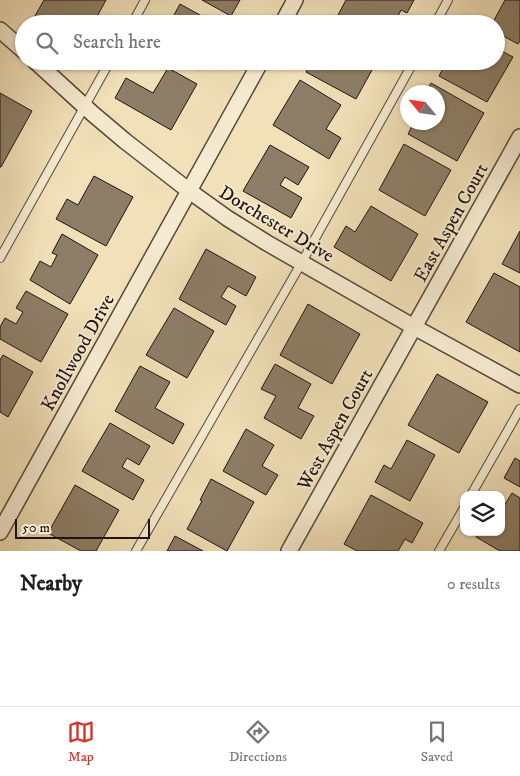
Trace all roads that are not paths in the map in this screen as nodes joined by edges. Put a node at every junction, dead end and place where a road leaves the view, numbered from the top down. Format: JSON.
{"nodes":[{"id":1,"x":145,"y":0,"type":"edge"},
{"id":2,"x":295,"y":0,"type":"edge"},
{"id":3,"x":448,"y":0,"type":"edge"},
{"id":4,"x":137,"y":15,"type":"edge"},
{"id":5,"x":287,"y":15,"type":"edge"},
{"id":6,"x":440,"y":15,"type":"edge"},
{"id":7,"x":0,"y":30,"type":"edge"},
{"id":8,"x":15,"y":43,"type":"edge"},
{"id":9,"x":46,"y":70,"type":"edge"},
{"id":10,"x":105,"y":70,"type":"edge"},
{"id":11,"x":256,"y":70,"type":"edge"},
{"id":12,"x":409,"y":70,"type":"edge"},
{"id":13,"x":85,"y":107,"type":"junction"},
{"id":14,"x":520,"y":137,"type":"edge"},
{"id":15,"x":188,"y":190,"type":"junction"},
{"id":16,"x":0,"y":258,"type":"edge"},
{"id":17,"x":302,"y":262,"type":"junction"},
{"id":18,"x":414,"y":327,"type":"junction"},
{"id":19,"x":520,"y":385,"type":"edge"},
{"id":20,"x":520,"y":409,"type":"edge"},
{"id":21,"x":473,"y":491,"type":"edge"},
{"id":22,"x":460,"y":515,"type":"edge"},
{"id":23,"x":0,"y":532,"type":"edge"},
{"id":24,"x":136,"y":551,"type":"edge"},
{"id":25,"x":289,"y":551,"type":"edge"},
{"id":26,"x":439,"y":551,"type":"edge"}],
"edges":[{"from":1,"to":4,"type":"lane"},
{"from":2,"to":5,"type":"street"},
{"from":3,"to":6,"type":"lane"},
{"from":7,"to":8,"type":"street"},
{"from":9,"to":13,"type":"street","name":"Dorchester Drive"},
{"from":10,"to":13,"type":"lane"},
{"from":11,"to":15,"type":"street","name":"Knollwood Drive"},
{"from":12,"to":17,"type":"lane"},
{"from":13,"to":15,"type":"street","name":"Dorchester Drive"},
{"from":13,"to":16,"type":"lane"},
{"from":14,"to":18,"type":"street","name":"East Aspen Court"},
{"from":15,"to":17,"type":"street","name":"Dorchester Drive"},
{"from":15,"to":23,"type":"street","name":"Knollwood Drive"},
{"from":17,"to":18,"type":"street","name":"Dorchester Drive"},
{"from":17,"to":24,"type":"lane"},
{"from":18,"to":19,"type":"street","name":"Dorchester Drive"},
{"from":18,"to":25,"type":"street","name":"West Aspen Court"},
{"from":20,"to":21,"type":"lane"},
{"from":22,"to":26,"type":"lane"}]}
